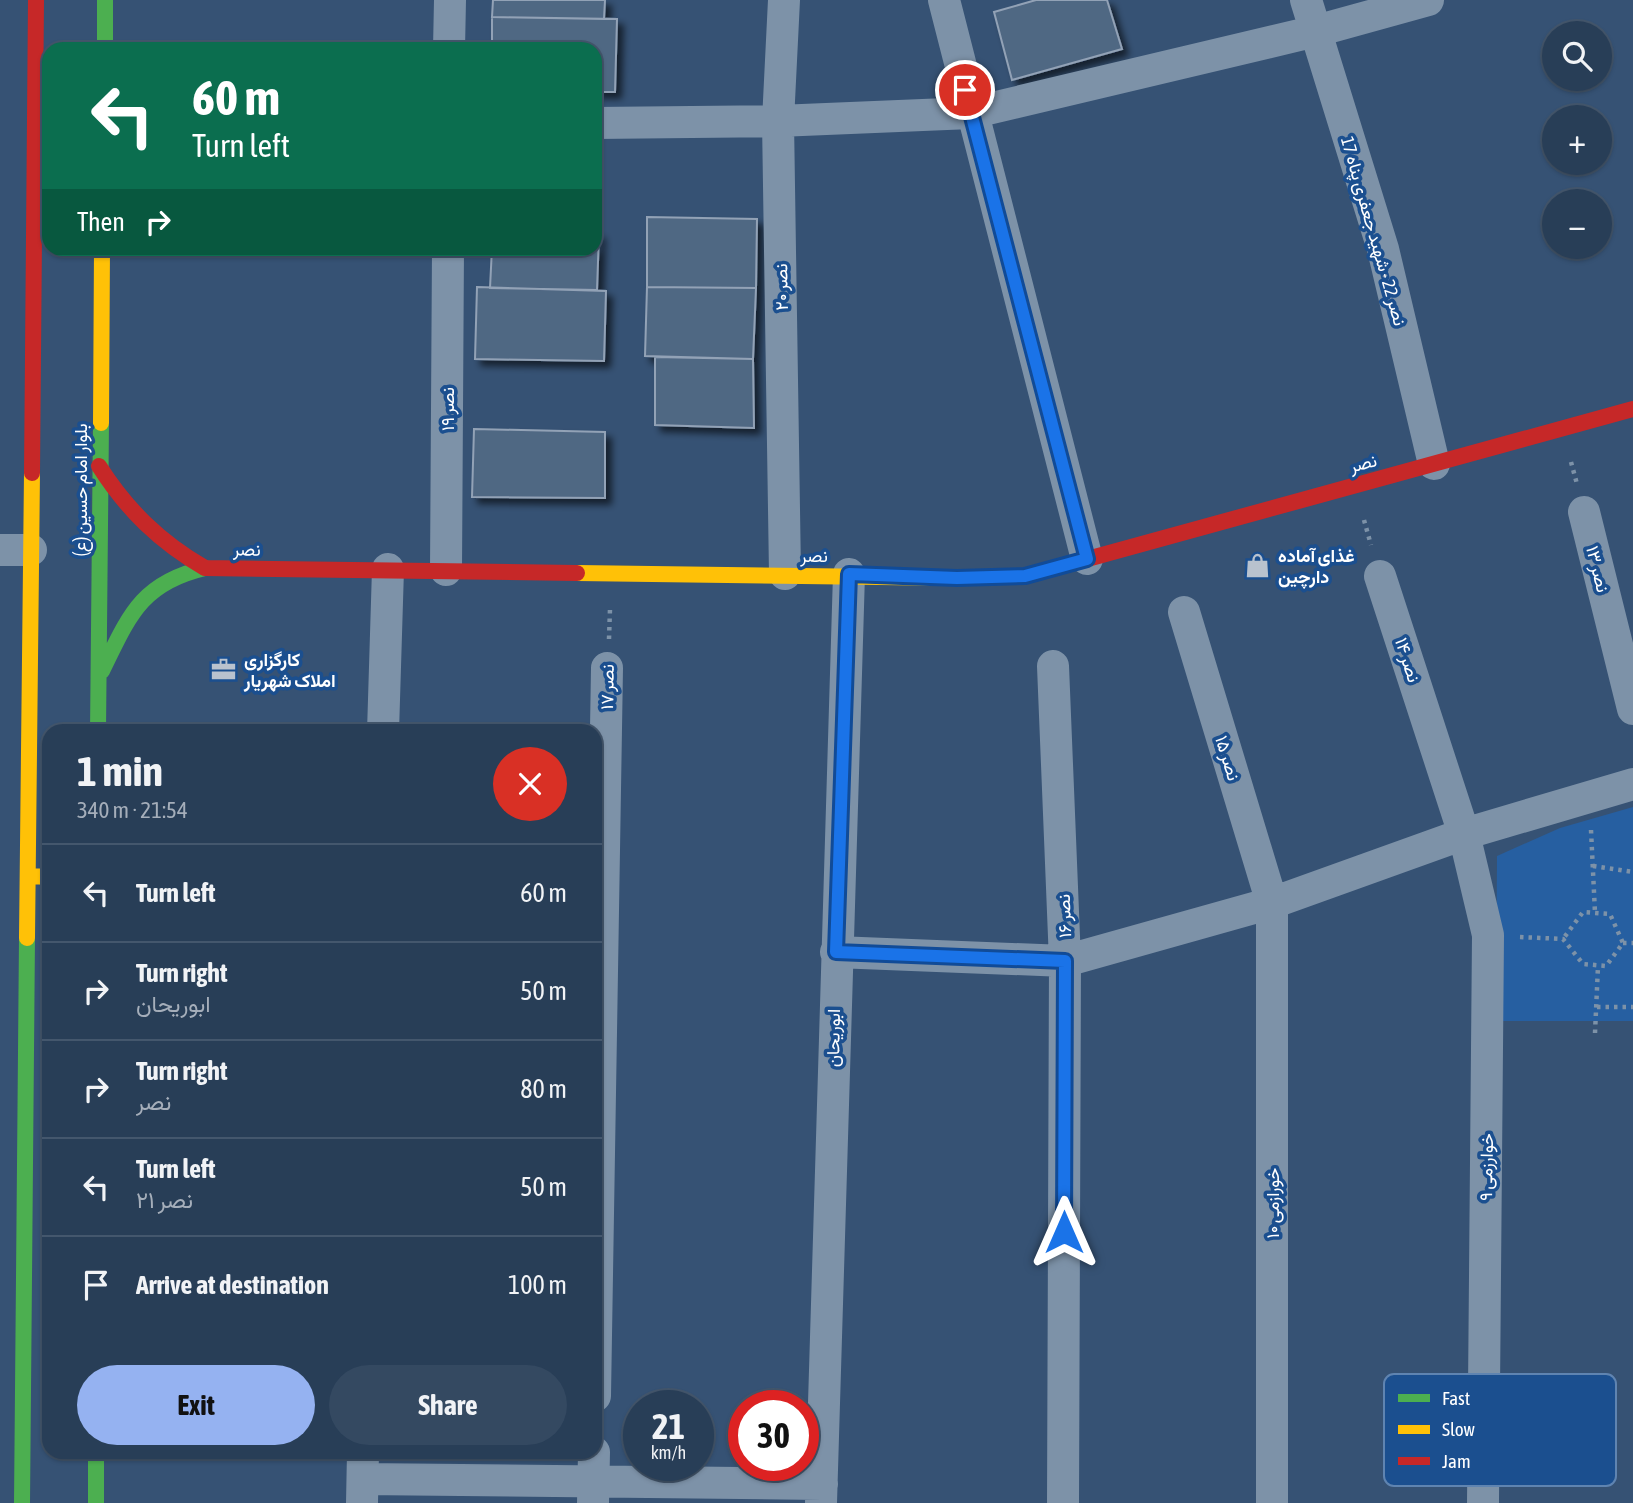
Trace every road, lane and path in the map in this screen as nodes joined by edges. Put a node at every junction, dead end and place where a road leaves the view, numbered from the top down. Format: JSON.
{"nodes":[{"id":1,"x":36,"y":0,"type":"edge"},
{"id":2,"x":105,"y":0,"type":"edge"},
{"id":3,"x":450,"y":0,"type":"edge"},
{"id":4,"x":784,"y":0,"type":"edge"},
{"id":5,"x":944,"y":0,"type":"edge"},
{"id":6,"x":1306,"y":0,"type":"edge"},
{"id":7,"x":1428,"y":0,"type":"edge"},
{"id":8,"x":1316,"y":32,"type":"junction"},
{"id":9,"x":105,"y":42,"type":"edge"},
{"id":10,"x":449,"y":42,"type":"edge"},
{"id":11,"x":971,"y":113,"type":"junction"},
{"id":12,"x":778,"y":121,"type":"junction"},
{"id":13,"x":602,"y":122,"type":"edge"},
{"id":14,"x":102,"y":256,"type":"edge"},
{"id":15,"x":448,"y":256,"type":"edge"},
{"id":16,"x":1633,"y":409,"type":"edge"},
{"id":17,"x":1563,"y":428,"type":"junction"},
{"id":18,"x":1434,"y":464,"type":"junction"},
{"id":19,"x":99,"y":466,"type":"junction"},
{"id":20,"x":1354,"y":486,"type":"junction"},
{"id":21,"x":1584,"y":512,"type":"joint"},
{"id":22,"x":0,"y":550,"type":"edge"},
{"id":23,"x":31,"y":550,"type":"junction"},
{"id":24,"x":1087,"y":559,"type":"junction"},
{"id":25,"x":205,"y":568,"type":"junction"},
{"id":26,"x":388,"y":569,"type":"junction"},
{"id":27,"x":446,"y":570,"type":"junction"},
{"id":28,"x":611,"y":572,"type":"junction"},
{"id":29,"x":785,"y":574,"type":"junction"},
{"id":30,"x":849,"y":574,"type":"junction"},
{"id":31,"x":1380,"y":576,"type":"joint"},
{"id":32,"x":1184,"y":612,"type":"dead end"},
{"id":33,"x":1053,"y":666,"type":"dead end"},
{"id":34,"x":607,"y":668,"type":"joint"},
{"id":35,"x":98,"y":679,"type":"junction"},
{"id":36,"x":1633,"y":709,"type":"edge"},
{"id":37,"x":98,"y":724,"type":"edge"},
{"id":38,"x":383,"y":724,"type":"edge"},
{"id":39,"x":1633,"y":784,"type":"edge"},
{"id":40,"x":1588,"y":798,"type":"junction"},
{"id":41,"x":1464,"y":834,"type":"junction"},
{"id":42,"x":1593,"y":866,"type":"junction"},
{"id":43,"x":1633,"y":872,"type":"edge"},
{"id":44,"x":29,"y":876,"type":"junction"},
{"id":45,"x":42,"y":877,"type":"edge"},
{"id":46,"x":1272,"y":903,"type":"junction"},
{"id":47,"x":1595,"y":913,"type":"junction"},
{"id":48,"x":1488,"y":935,"type":"junction"},
{"id":49,"x":1563,"y":939,"type":"junction"},
{"id":50,"x":1623,"y":943,"type":"junction"},
{"id":51,"x":1633,"y":943,"type":"edge"},
{"id":52,"x":836,"y":952,"type":"junction"},
{"id":53,"x":1065,"y":961,"type":"junction"},
{"id":54,"x":1598,"y":966,"type":"junction"},
{"id":55,"x":1597,"y":1007,"type":"junction"},
{"id":56,"x":1633,"y":1007,"type":"edge"},
{"id":57,"x":1595,"y":1033,"type":"dead end"},
{"id":58,"x":602,"y":1068,"type":"edge"},
{"id":59,"x":1484,"y":1374,"type":"edge"},
{"id":60,"x":96,"y":1459,"type":"edge"},
{"id":61,"x":363,"y":1478,"type":"edge"},
{"id":62,"x":593,"y":1480,"type":"edge"},
{"id":63,"x":822,"y":1494,"type":"edge"},
{"id":64,"x":22,"y":1503,"type":"edge"},
{"id":65,"x":96,"y":1503,"type":"edge"},
{"id":66,"x":1063,"y":1503,"type":"edge"},
{"id":67,"x":1272,"y":1503,"type":"edge"}],
"edges":[{"from":1,"to":23,"type":"main road"},
{"from":2,"to":9,"type":"main road"},
{"from":3,"to":10,"type":"street"},
{"from":4,"to":12,"type":"street","name":"نصر ۲۰"},
{"from":5,"to":11,"type":"street"},
{"from":6,"to":8,"type":"street","name":"نصر 22 - شهید جعفری پناه 17"},
{"from":7,"to":8,"type":"street"},
{"from":8,"to":11,"type":"street"},
{"from":8,"to":18,"type":"street","name":"نصر 22 - شهید جعفری پناه 17"},
{"from":11,"to":12,"type":"street"},
{"from":11,"to":24,"type":"street"},
{"from":12,"to":13,"type":"street"},
{"from":12,"to":29,"type":"street","name":"نصر ۲۰"},
{"from":14,"to":19,"type":"main road","name":"بلوار امام حسین (ع)"},
{"from":15,"to":27,"type":"street","name":"نصر ۱۹"},
{"from":16,"to":17,"type":"main road","name":"نصر"},
{"from":17,"to":18,"type":"main road","name":"نصر"},
{"from":17,"to":21,"type":"path"},
{"from":18,"to":20,"type":"main road","name":"نصر"},
{"from":19,"to":25,"type":"main road"},
{"from":19,"to":35,"type":"main road","name":"بلوار امام حسین (ع)"},
{"from":20,"to":24,"type":"main road","name":"نصر"},
{"from":20,"to":31,"type":"path"},
{"from":21,"to":36,"type":"street","name":"نصر ۱۳"},
{"from":22,"to":23,"type":"street"},
{"from":23,"to":44,"type":"main road"},
{"from":24,"to":30,"type":"main road","name":"نصر"},
{"from":25,"to":26,"type":"main road","name":"نصر"},
{"from":25,"to":35,"type":"main road","name":"نصر"},
{"from":26,"to":27,"type":"main road","name":"نصر"},
{"from":26,"to":38,"type":"street"},
{"from":27,"to":28,"type":"main road","name":"نصر"},
{"from":28,"to":29,"type":"main road","name":"نصر"},
{"from":28,"to":34,"type":"path","name":"نصر ۱۷"},
{"from":29,"to":30,"type":"main road","name":"نصر"},
{"from":30,"to":52,"type":"street","name":"ابوریحان"},
{"from":31,"to":41,"type":"street","name":"نصر ۱۴"},
{"from":32,"to":46,"type":"street","name":"نصر ۱۵"},
{"from":33,"to":53,"type":"street","name":"نصر ۱۶"},
{"from":34,"to":58,"type":"street","name":"نصر ۱۷"},
{"from":35,"to":37,"type":"main road","name":"بلوار امام حسین (ع)"},
{"from":39,"to":40,"type":"street"},
{"from":40,"to":41,"type":"street"},
{"from":40,"to":42,"type":"path"},
{"from":41,"to":46,"type":"street"},
{"from":41,"to":48,"type":"street","name":"خوارزمی ۹"},
{"from":42,"to":43,"type":"path"},
{"from":42,"to":47,"type":"path"},
{"from":44,"to":45,"type":"main road"},
{"from":44,"to":64,"type":"main road"},
{"from":46,"to":53,"type":"street"},
{"from":46,"to":67,"type":"street","name":"خورازمی ۱۰"},
{"from":47,"to":49,"type":"path"},
{"from":47,"to":50,"type":"path"},
{"from":48,"to":49,"type":"path"},
{"from":48,"to":59,"type":"street","name":"خوارزمی ۹"},
{"from":49,"to":54,"type":"path"},
{"from":50,"to":51,"type":"path"},
{"from":50,"to":54,"type":"path"},
{"from":52,"to":53,"type":"street"},
{"from":52,"to":63,"type":"street","name":"ابوریحان"},
{"from":53,"to":66,"type":"street","name":"نصر ۱۶"},
{"from":54,"to":55,"type":"path"},
{"from":55,"to":56,"type":"path"},
{"from":55,"to":57,"type":"path"},
{"from":60,"to":65,"type":"main road"},
{"from":61,"to":62,"type":"street"},
{"from":62,"to":63,"type":"street"}]}
